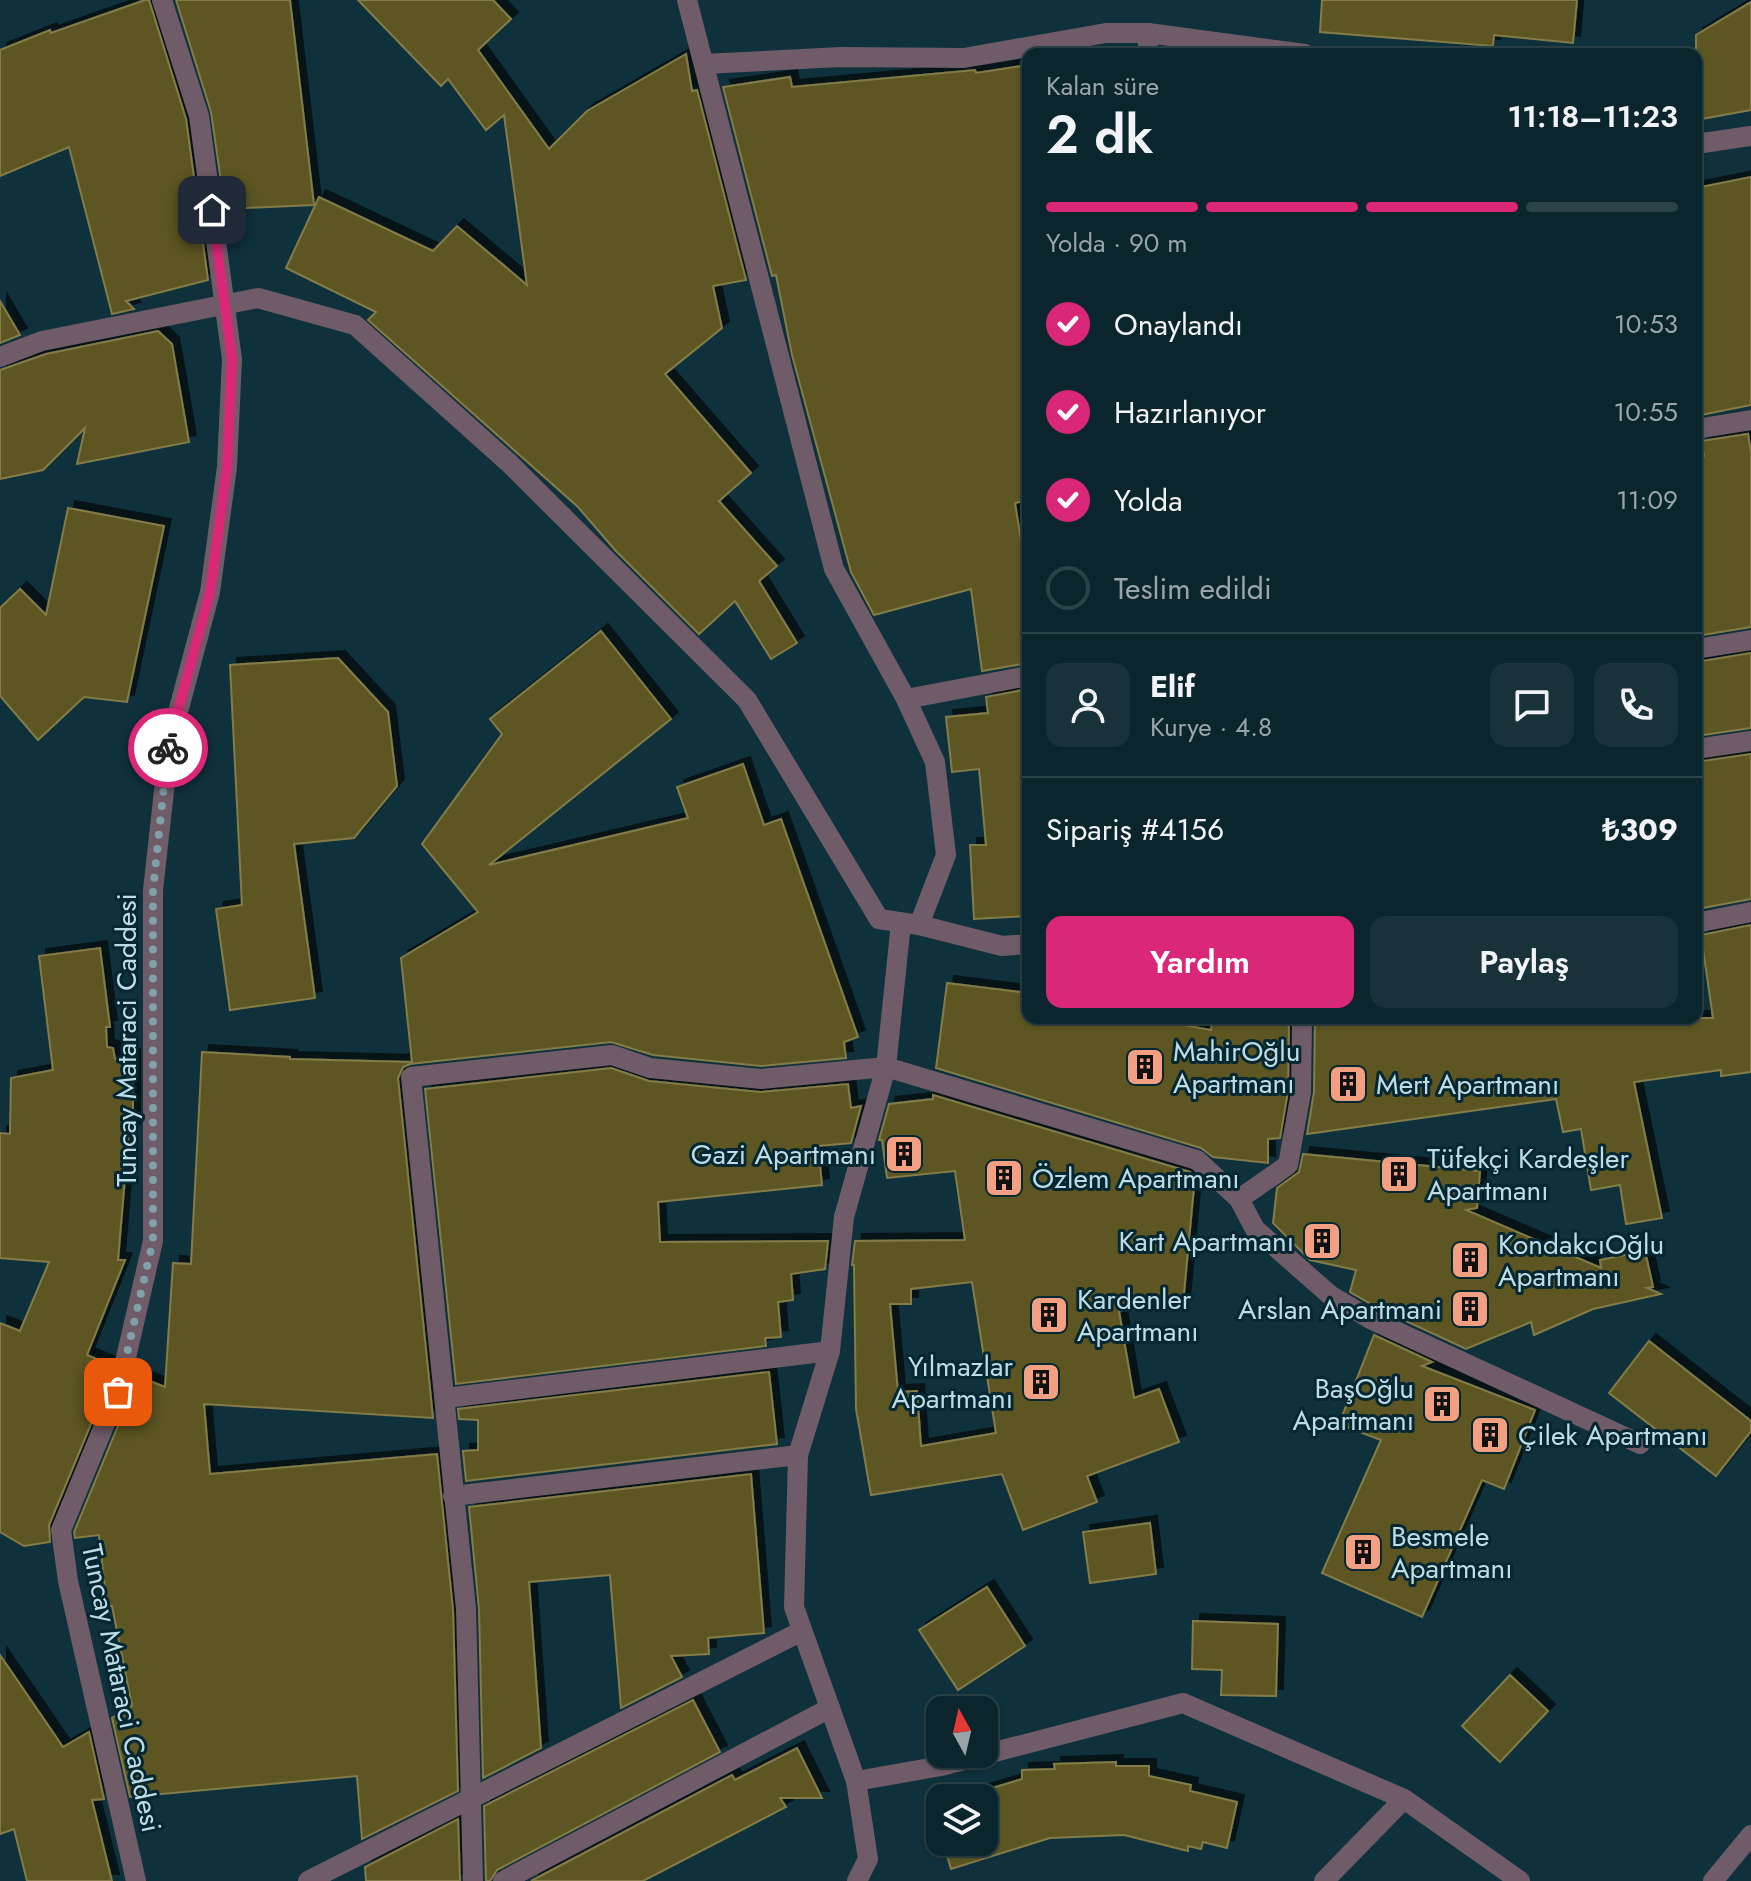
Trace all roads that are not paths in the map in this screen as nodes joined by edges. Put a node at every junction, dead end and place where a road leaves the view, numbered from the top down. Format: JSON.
{"nodes":[{"id":1,"x":162,"y":0,"type":"edge"},
{"id":2,"x":687,"y":0,"type":"edge"},
{"id":3,"x":1148,"y":33,"type":"junction"},
{"id":4,"x":1148,"y":48,"type":"edge"},
{"id":5,"x":1260,"y":48,"type":"edge"},
{"id":6,"x":704,"y":64,"type":"junction"},
{"id":7,"x":1751,"y":136,"type":"edge"},
{"id":8,"x":1702,"y":143,"type":"edge"},
{"id":9,"x":225,"y":303,"type":"junction"},
{"id":10,"x":0,"y":357,"type":"edge"},
{"id":11,"x":1751,"y":420,"type":"edge"},
{"id":12,"x":1702,"y":428,"type":"edge"},
{"id":13,"x":1751,"y":640,"type":"edge"},
{"id":14,"x":1702,"y":648,"type":"edge"},
{"id":15,"x":1022,"y":677,"type":"edge"},
{"id":16,"x":906,"y":699,"type":"junction"},
{"id":17,"x":1751,"y":741,"type":"edge"},
{"id":18,"x":1702,"y":748,"type":"edge"},
{"id":19,"x":1751,"y":912,"type":"edge"},
{"id":20,"x":1702,"y":922,"type":"edge"},
{"id":21,"x":910,"y":924,"type":"junction"},
{"id":22,"x":1022,"y":944,"type":"edge"},
{"id":23,"x":1302,"y":1024,"type":"edge"},
{"id":24,"x":886,"y":1067,"type":"junction"},
{"id":25,"x":1239,"y":1199,"type":"junction"},
{"id":26,"x":830,"y":1351,"type":"junction"},
{"id":27,"x":445,"y":1398,"type":"junction"},
{"id":28,"x":1640,"y":1444,"type":"dead end"},
{"id":29,"x":798,"y":1455,"type":"junction"},
{"id":30,"x":453,"y":1496,"type":"junction"},
{"id":31,"x":802,"y":1631,"type":"junction"},
{"id":32,"x":830,"y":1708,"type":"junction"},
{"id":33,"x":856,"y":1781,"type":"junction"},
{"id":34,"x":471,"y":1798,"type":"junction"},
{"id":35,"x":1404,"y":1799,"type":"junction"},
{"id":36,"x":1751,"y":1835,"type":"edge"},
{"id":37,"x":136,"y":1881,"type":"edge"},
{"id":38,"x":308,"y":1881,"type":"edge"},
{"id":39,"x":473,"y":1881,"type":"edge"},
{"id":40,"x":503,"y":1881,"type":"edge"},
{"id":41,"x":857,"y":1881,"type":"edge"},
{"id":42,"x":1324,"y":1881,"type":"edge"},
{"id":43,"x":1520,"y":1881,"type":"edge"},
{"id":44,"x":1713,"y":1881,"type":"edge"}],
"edges":[{"from":1,"to":9,"type":"street","name":"Tuncay Mataraci Caddesi"},
{"from":2,"to":6,"type":"street"},
{"from":3,"to":4,"type":"street"},
{"from":3,"to":5,"type":"street"},
{"from":3,"to":6,"type":"street"},
{"from":6,"to":16,"type":"street"},
{"from":7,"to":8,"type":"street"},
{"from":9,"to":10,"type":"street"},
{"from":9,"to":21,"type":"street"},
{"from":9,"to":37,"type":"street","name":"Tuncay Mataraci Caddesi"},
{"from":11,"to":12,"type":"street"},
{"from":13,"to":14,"type":"street"},
{"from":15,"to":16,"type":"street"},
{"from":16,"to":21,"type":"street"},
{"from":17,"to":18,"type":"street"},
{"from":19,"to":20,"type":"street"},
{"from":21,"to":22,"type":"street"},
{"from":21,"to":24,"type":"street"},
{"from":23,"to":25,"type":"street"},
{"from":24,"to":25,"type":"street"},
{"from":24,"to":26,"type":"street"},
{"from":24,"to":27,"type":"street"},
{"from":25,"to":28,"type":"street"},
{"from":26,"to":27,"type":"street"},
{"from":26,"to":29,"type":"street"},
{"from":27,"to":30,"type":"street"},
{"from":29,"to":30,"type":"street"},
{"from":29,"to":31,"type":"street"},
{"from":30,"to":34,"type":"street"},
{"from":31,"to":32,"type":"street"},
{"from":31,"to":34,"type":"street"},
{"from":32,"to":33,"type":"street"},
{"from":32,"to":40,"type":"street"},
{"from":33,"to":35,"type":"street"},
{"from":33,"to":41,"type":"street"},
{"from":34,"to":38,"type":"street"},
{"from":34,"to":39,"type":"street"},
{"from":35,"to":42,"type":"street"},
{"from":35,"to":43,"type":"street"},
{"from":36,"to":44,"type":"street"}]}
